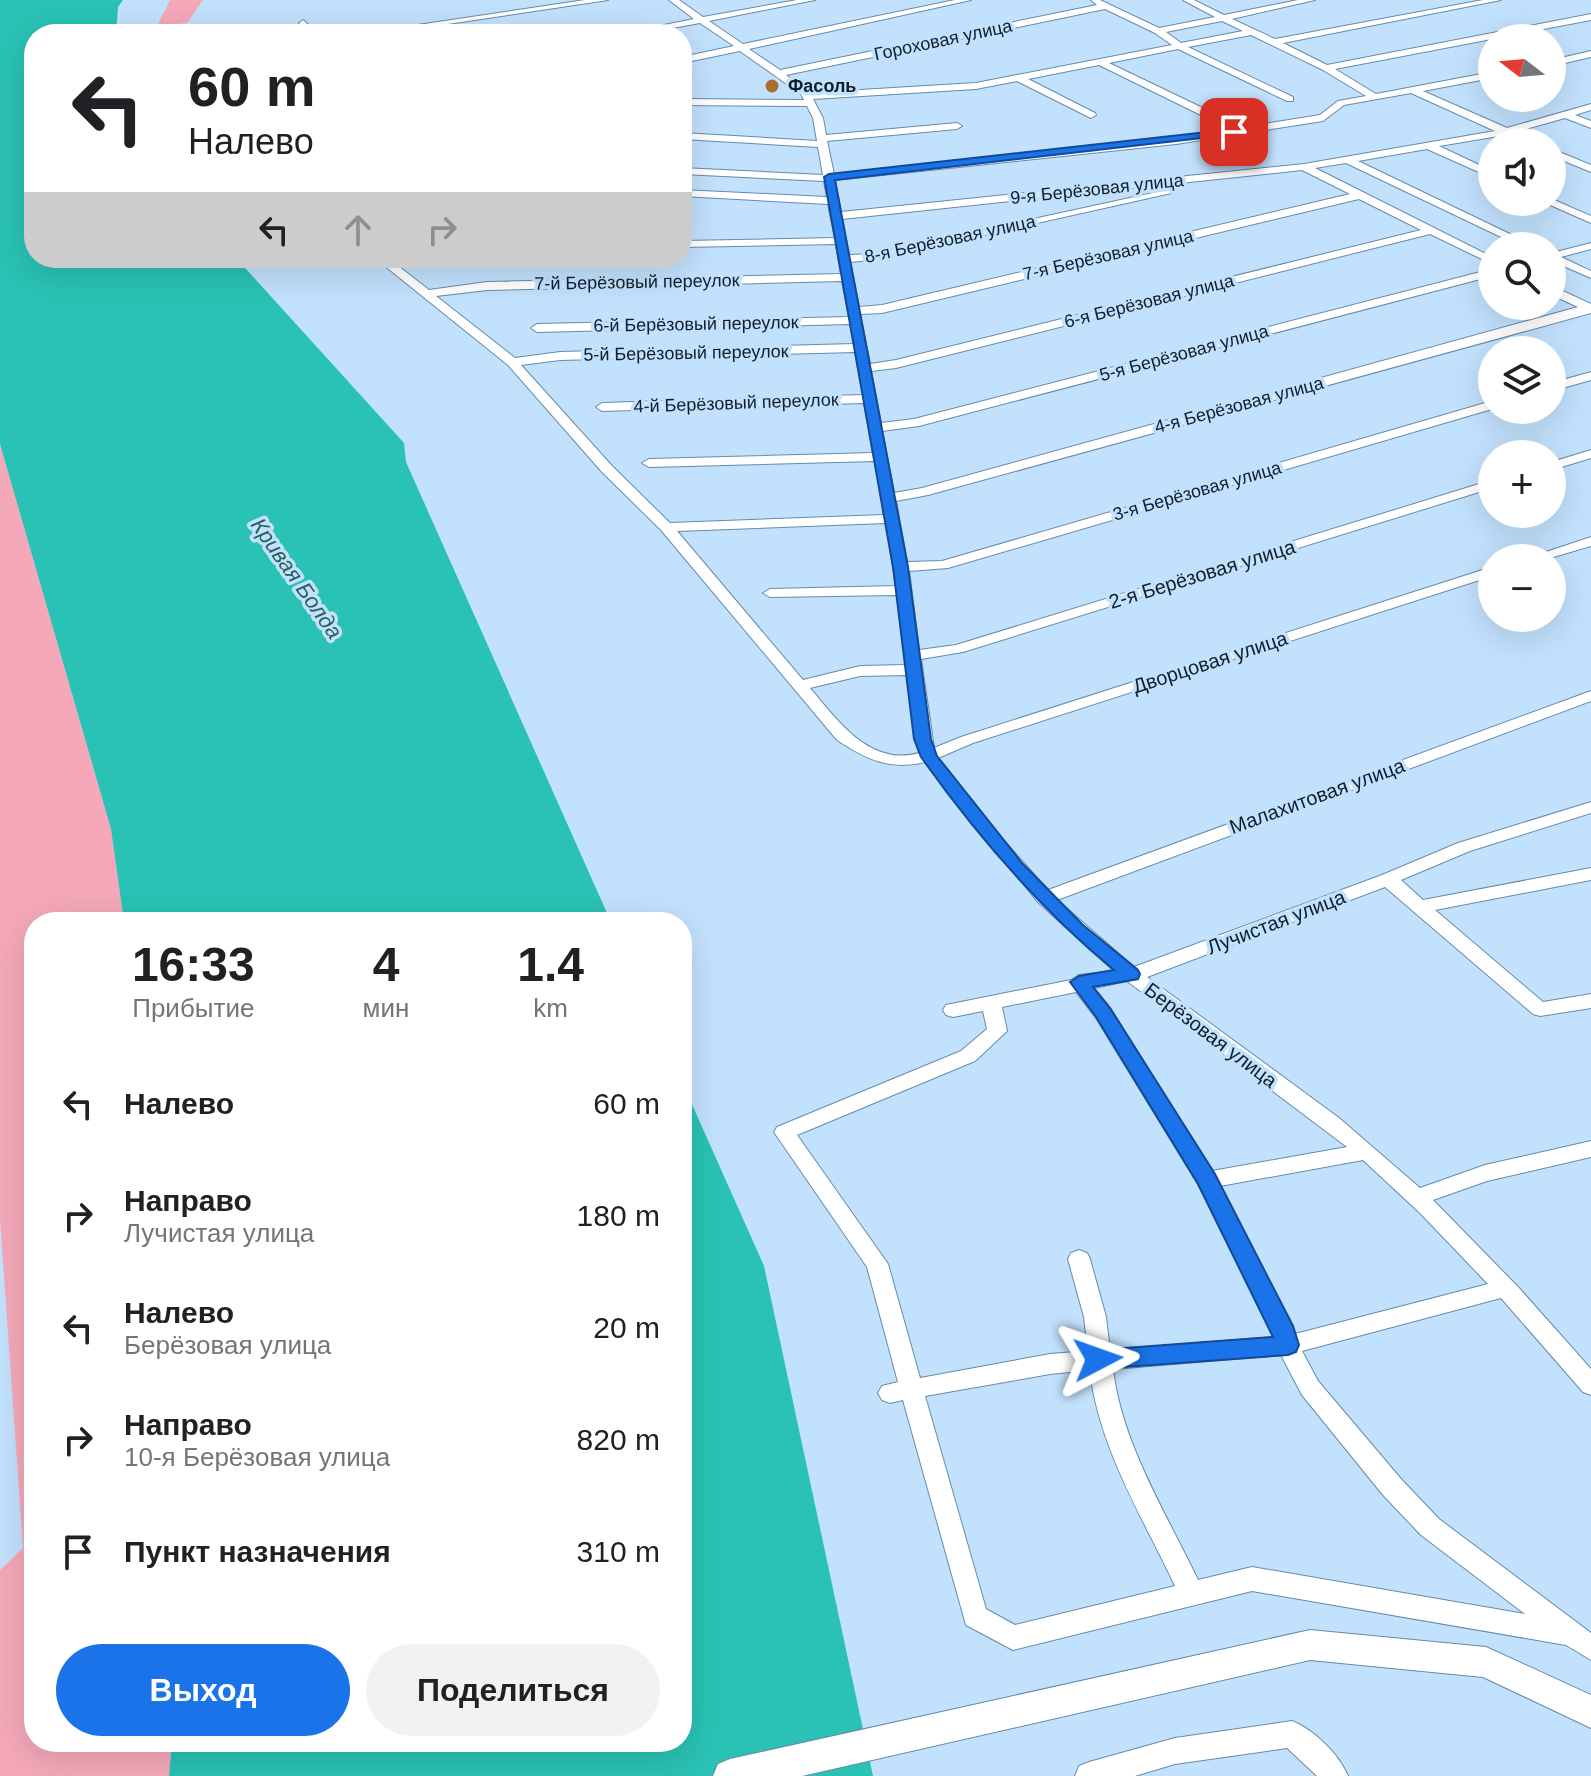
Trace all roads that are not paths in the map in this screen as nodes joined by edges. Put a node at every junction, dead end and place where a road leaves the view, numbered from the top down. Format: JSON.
{"nodes":[{"id":1,"x":604,"y":0,"type":"edge"},
{"id":2,"x":673,"y":0,"type":"edge"},
{"id":3,"x":811,"y":0,"type":"edge"},
{"id":4,"x":967,"y":0,"type":"edge"},
{"id":5,"x":1092,"y":0,"type":"edge"},
{"id":6,"x":1187,"y":0,"type":"edge"},
{"id":7,"x":1311,"y":0,"type":"edge"},
{"id":8,"x":1497,"y":0,"type":"edge"},
{"id":9,"x":1106,"y":6,"type":"junction"},
{"id":10,"x":1225,"y":17,"type":"junction"},
{"id":11,"x":1591,"y":17,"type":"edge"},
{"id":12,"x":705,"y":21,"type":"junction"},
{"id":13,"x":433,"y":24,"type":"edge"},
{"id":14,"x":686,"y":24,"type":"edge"},
{"id":15,"x":1158,"y":31,"type":"junction"},
{"id":16,"x":1250,"y":32,"type":"junction"},
{"id":17,"x":1275,"y":42,"type":"junction"},
{"id":18,"x":1181,"y":46,"type":"junction"},
{"id":19,"x":744,"y":48,"type":"junction"},
{"id":20,"x":1591,"y":54,"type":"edge"},
{"id":21,"x":692,"y":58,"type":"edge"},
{"id":22,"x":1566,"y":60,"type":"edge"},
{"id":23,"x":1101,"y":62,"type":"junction"},
{"id":24,"x":1326,"y":68,"type":"junction"},
{"id":25,"x":781,"y":73,"type":"junction"},
{"id":26,"x":1019,"y":78,"type":"junction"},
{"id":27,"x":1478,"y":78,"type":"edge"},
{"id":28,"x":1413,"y":90,"type":"junction"},
{"id":29,"x":1375,"y":97,"type":"junction"},
{"id":30,"x":810,"y":99,"type":"junction"},
{"id":31,"x":1290,"y":99,"type":"dead end"},
{"id":32,"x":692,"y":102,"type":"edge"},
{"id":33,"x":1591,"y":107,"type":"edge"},
{"id":34,"x":1207,"y":114,"type":"dead end"},
{"id":35,"x":1091,"y":115,"type":"dead end"},
{"id":36,"x":1567,"y":115,"type":"junction"},
{"id":37,"x":1591,"y":125,"type":"edge"},
{"id":38,"x":957,"y":126,"type":"dead end"},
{"id":39,"x":1496,"y":128,"type":"edge"},
{"id":40,"x":1520,"y":128,"type":"edge"},
{"id":41,"x":692,"y":136,"type":"edge"},
{"id":42,"x":1478,"y":137,"type":"edge"},
{"id":43,"x":823,"y":141,"type":"junction"},
{"id":44,"x":1428,"y":145,"type":"junction"},
{"id":45,"x":1566,"y":158,"type":"edge"},
{"id":46,"x":1346,"y":159,"type":"junction"},
{"id":47,"x":1304,"y":167,"type":"junction"},
{"id":48,"x":1478,"y":168,"type":"edge"},
{"id":49,"x":1591,"y":169,"type":"edge"},
{"id":50,"x":692,"y":171,"type":"edge"},
{"id":51,"x":829,"y":177,"type":"junction"},
{"id":52,"x":1195,"y":189,"type":"dead end"},
{"id":53,"x":692,"y":194,"type":"edge"},
{"id":54,"x":1361,"y":195,"type":"junction"},
{"id":55,"x":835,"y":208,"type":"junction"},
{"id":56,"x":1566,"y":208,"type":"edge"},
{"id":57,"x":1591,"y":220,"type":"edge"},
{"id":58,"x":1433,"y":230,"type":"junction"},
{"id":59,"x":1500,"y":232,"type":"edge"},
{"id":60,"x":841,"y":241,"type":"junction"},
{"id":61,"x":692,"y":244,"type":"edge"},
{"id":62,"x":1591,"y":246,"type":"edge"},
{"id":63,"x":1566,"y":252,"type":"edge"},
{"id":64,"x":1478,"y":254,"type":"edge"},
{"id":65,"x":845,"y":259,"type":"junction"},
{"id":66,"x":1566,"y":263,"type":"edge"},
{"id":67,"x":393,"y":268,"type":"edge"},
{"id":68,"x":1591,"y":275,"type":"edge"},
{"id":69,"x":1478,"y":276,"type":"edge"},
{"id":70,"x":848,"y":277,"type":"junction"},
{"id":71,"x":425,"y":294,"type":"junction"},
{"id":72,"x":1566,"y":297,"type":"edge"},
{"id":73,"x":1590,"y":309,"type":"edge"},
{"id":74,"x":855,"y":316,"type":"junction"},
{"id":75,"x":537,"y":328,"type":"dead end"},
{"id":76,"x":860,"y":348,"type":"junction"},
{"id":77,"x":512,"y":362,"type":"junction"},
{"id":78,"x":864,"y":368,"type":"junction"},
{"id":79,"x":1591,"y":376,"type":"edge"},
{"id":80,"x":1566,"y":383,"type":"edge"},
{"id":81,"x":870,"y":399,"type":"junction"},
{"id":82,"x":602,"y":407,"type":"dead end"},
{"id":83,"x":1478,"y":409,"type":"edge"},
{"id":84,"x":875,"y":428,"type":"junction"},
{"id":85,"x":1591,"y":454,"type":"edge"},
{"id":86,"x":881,"y":457,"type":"junction"},
{"id":87,"x":1566,"y":462,"type":"edge"},
{"id":88,"x":649,"y":463,"type":"dead end"},
{"id":89,"x":1478,"y":488,"type":"edge"},
{"id":90,"x":888,"y":498,"type":"junction"},
{"id":91,"x":891,"y":519,"type":"junction"},
{"id":92,"x":666,"y":527,"type":"junction"},
{"id":93,"x":1591,"y":541,"type":"edge"},
{"id":94,"x":1566,"y":549,"type":"edge"},
{"id":95,"x":901,"y":567,"type":"junction"},
{"id":96,"x":1478,"y":576,"type":"edge"},
{"id":97,"x":903,"y":590,"type":"junction"},
{"id":98,"x":770,"y":593,"type":"dead end"},
{"id":99,"x":912,"y":663,"type":"junction"},
{"id":100,"x":802,"y":685,"type":"junction"},
{"id":101,"x":1591,"y":696,"type":"edge"},
{"id":102,"x":929,"y":757,"type":"junction"},
{"id":103,"x":1591,"y":807,"type":"edge"},
{"id":104,"x":1591,"y":874,"type":"edge"},
{"id":105,"x":1388,"y":879,"type":"junction"},
{"id":106,"x":1044,"y":898,"type":"junction"},
{"id":107,"x":1419,"y":907,"type":"junction"},
{"id":108,"x":1131,"y":974,"type":"junction"},
{"id":109,"x":1079,"y":982,"type":"junction"},
{"id":110,"x":1591,"y":1001,"type":"edge"},
{"id":111,"x":991,"y":1002,"type":"junction"},
{"id":112,"x":953,"y":1010,"type":"dead end"},
{"id":113,"x":1591,"y":1149,"type":"edge"},
{"id":114,"x":1366,"y":1152,"type":"junction"},
{"id":115,"x":1207,"y":1180,"type":"junction"},
{"id":116,"x":1417,"y":1197,"type":"junction"},
{"id":117,"x":1079,"y":1259,"type":"dead end"},
{"id":118,"x":1505,"y":1288,"type":"junction"},
{"id":119,"x":1288,"y":1345,"type":"junction"},
{"id":120,"x":1098,"y":1359,"type":"junction"},
{"id":121,"x":1582,"y":1360,"type":"edge"},
{"id":122,"x":1591,"y":1385,"type":"edge"},
{"id":123,"x":901,"y":1392,"type":"junction"},
{"id":124,"x":1192,"y":1594,"type":"junction"},
{"id":125,"x":1567,"y":1633,"type":"junction"},
{"id":126,"x":1591,"y":1648,"type":"edge"},
{"id":127,"x":1591,"y":1712,"type":"edge"},
{"id":128,"x":730,"y":1776,"type":"edge"},
{"id":129,"x":1089,"y":1776,"type":"edge"},
{"id":130,"x":1334,"y":1776,"type":"edge"}],
"edges":[{"from":1,"to":13,"type":"street"},
{"from":2,"to":12,"type":"street"},
{"from":3,"to":12,"type":"street"},
{"from":4,"to":19,"type":"street"},
{"from":5,"to":9,"type":"street"},
{"from":6,"to":10,"type":"street"},
{"from":7,"to":10,"type":"street"},
{"from":8,"to":17,"type":"street"},
{"from":9,"to":15,"type":"street"},
{"from":9,"to":25,"type":"street","name":"Гороховая улица"},
{"from":10,"to":15,"type":"street"},
{"from":10,"to":16,"type":"street"},
{"from":11,"to":24,"type":"street"},
{"from":12,"to":14,"type":"street"},
{"from":12,"to":19,"type":"street"},
{"from":15,"to":18,"type":"street"},
{"from":16,"to":17,"type":"street"},
{"from":16,"to":18,"type":"street"},
{"from":17,"to":24,"type":"street"},
{"from":18,"to":23,"type":"street"},
{"from":18,"to":31,"type":"street"},
{"from":19,"to":21,"type":"street"},
{"from":19,"to":25,"type":"street"},
{"from":20,"to":22,"type":"street"},
{"from":23,"to":26,"type":"street"},
{"from":23,"to":34,"type":"street"},
{"from":24,"to":29,"type":"street"},
{"from":25,"to":30,"type":"street"},
{"from":26,"to":30,"type":"street"},
{"from":26,"to":35,"type":"street"},
{"from":27,"to":28,"type":"street"},
{"from":28,"to":29,"type":"street"},
{"from":28,"to":39,"type":"street"},
{"from":29,"to":51,"type":"street"},
{"from":30,"to":32,"type":"street"},
{"from":30,"to":43,"type":"street","name":"Берёзовая улица"},
{"from":33,"to":36,"type":"street","name":"9-я Берёзовая улица"},
{"from":36,"to":37,"type":"street"},
{"from":36,"to":40,"type":"street","name":"9-я Берёзовая улица"},
{"from":38,"to":43,"type":"street"},
{"from":41,"to":43,"type":"street"},
{"from":42,"to":44,"type":"street","name":"9-я Берёзовая улица"},
{"from":43,"to":51,"type":"street","name":"Берёзовая улица"},
{"from":44,"to":46,"type":"street","name":"9-я Берёзовая улица"},
{"from":44,"to":48,"type":"street"},
{"from":45,"to":49,"type":"street"},
{"from":46,"to":47,"type":"street","name":"9-я Берёзовая улица"},
{"from":46,"to":59,"type":"street"},
{"from":47,"to":54,"type":"street"},
{"from":47,"to":55,"type":"street","name":"9-я Берёзовая улица"},
{"from":50,"to":51,"type":"street"},
{"from":51,"to":55,"type":"street","name":"Берёзовая улица"},
{"from":52,"to":65,"type":"street","name":"8-я Берёзовая улица"},
{"from":53,"to":55,"type":"street","name":"9-я Берёзовая улица"},
{"from":54,"to":58,"type":"street"},
{"from":54,"to":74,"type":"street","name":"7-я Берёзовая улица"},
{"from":55,"to":60,"type":"street","name":"Берёзовая улица"},
{"from":56,"to":57,"type":"street"},
{"from":58,"to":64,"type":"street"},
{"from":58,"to":78,"type":"street","name":"6-я Берёзовая улица"},
{"from":60,"to":61,"type":"street"},
{"from":60,"to":65,"type":"street","name":"Берёзовая улица"},
{"from":62,"to":63,"type":"street"},
{"from":65,"to":70,"type":"street","name":"Берёзовая улица"},
{"from":66,"to":68,"type":"street"},
{"from":67,"to":71,"type":"street"},
{"from":69,"to":84,"type":"street","name":"5-я Берёзовая улица"},
{"from":70,"to":71,"type":"street","name":"7-й Берёзовый переулок"},
{"from":70,"to":74,"type":"street","name":"Берёзовая улица"},
{"from":71,"to":77,"type":"street"},
{"from":72,"to":73,"type":"street"},
{"from":73,"to":90,"type":"street","name":"4-я Берёзовая улица"},
{"from":74,"to":75,"type":"street","name":"6-й Берёзовый переулок"},
{"from":74,"to":76,"type":"street","name":"Берёзовая улица"},
{"from":76,"to":77,"type":"street","name":"5-й Берёзовый переулок"},
{"from":76,"to":78,"type":"street","name":"Берёзовая улица"},
{"from":77,"to":92,"type":"street"},
{"from":78,"to":81,"type":"street","name":"Берёзовая улица"},
{"from":79,"to":80,"type":"street"},
{"from":81,"to":82,"type":"street","name":"4-й Берёзовый переулок"},
{"from":81,"to":84,"type":"street","name":"Берёзовая улица"},
{"from":83,"to":95,"type":"street","name":"3-я Берёзовая улица"},
{"from":84,"to":86,"type":"street","name":"Берёзовая улица"},
{"from":85,"to":87,"type":"street"},
{"from":86,"to":88,"type":"street"},
{"from":86,"to":90,"type":"street","name":"Берёзовая улица"},
{"from":89,"to":99,"type":"street","name":"2-я Берёзовая улица"},
{"from":90,"to":91,"type":"street","name":"Берёзовая улица"},
{"from":91,"to":92,"type":"street"},
{"from":91,"to":95,"type":"street","name":"Берёзовая улица"},
{"from":92,"to":100,"type":"street"},
{"from":93,"to":94,"type":"street"},
{"from":95,"to":97,"type":"street","name":"Берёзовая улица"},
{"from":96,"to":102,"type":"street","name":"Дворцовая улица"},
{"from":97,"to":98,"type":"street"},
{"from":97,"to":99,"type":"street","name":"Берёзовая улица"},
{"from":99,"to":100,"type":"street","name":"2-я Берёзовая улица"},
{"from":99,"to":102,"type":"street","name":"Берёзовая улица"},
{"from":100,"to":102,"type":"street"},
{"from":101,"to":106,"type":"street","name":"Малахитовая улица"},
{"from":102,"to":106,"type":"street","name":"Берёзовая улица"},
{"from":103,"to":105,"type":"street","name":"Лучистая улица"},
{"from":104,"to":107,"type":"street"},
{"from":105,"to":107,"type":"street"},
{"from":105,"to":108,"type":"street","name":"Лучистая улица"},
{"from":106,"to":108,"type":"street","name":"Берёзовая улица"},
{"from":107,"to":110,"type":"street"},
{"from":108,"to":109,"type":"street","name":"Лучистая улица"},
{"from":108,"to":114,"type":"street","name":"Берёзовая улица"},
{"from":109,"to":111,"type":"street","name":"Лучистая улица"},
{"from":109,"to":115,"type":"street"},
{"from":111,"to":112,"type":"street","name":"Лучистая улица"},
{"from":111,"to":123,"type":"street"},
{"from":113,"to":116,"type":"street"},
{"from":114,"to":115,"type":"street"},
{"from":114,"to":116,"type":"street","name":"Берёзовая улица"},
{"from":115,"to":119,"type":"street"},
{"from":116,"to":118,"type":"street","name":"Берёзовая улица"},
{"from":117,"to":120,"type":"street"},
{"from":118,"to":119,"type":"street"},
{"from":118,"to":121,"type":"street","name":"Берёзовая улица"},
{"from":119,"to":120,"type":"street"},
{"from":119,"to":125,"type":"street"},
{"from":120,"to":123,"type":"street"},
{"from":120,"to":124,"type":"street"},
{"from":121,"to":122,"type":"street","name":"Берёзовая улица"},
{"from":123,"to":124,"type":"street"},
{"from":124,"to":125,"type":"street"},
{"from":125,"to":126,"type":"street"},
{"from":127,"to":128,"type":"main road"},
{"from":129,"to":130,"type":"street"}]}
